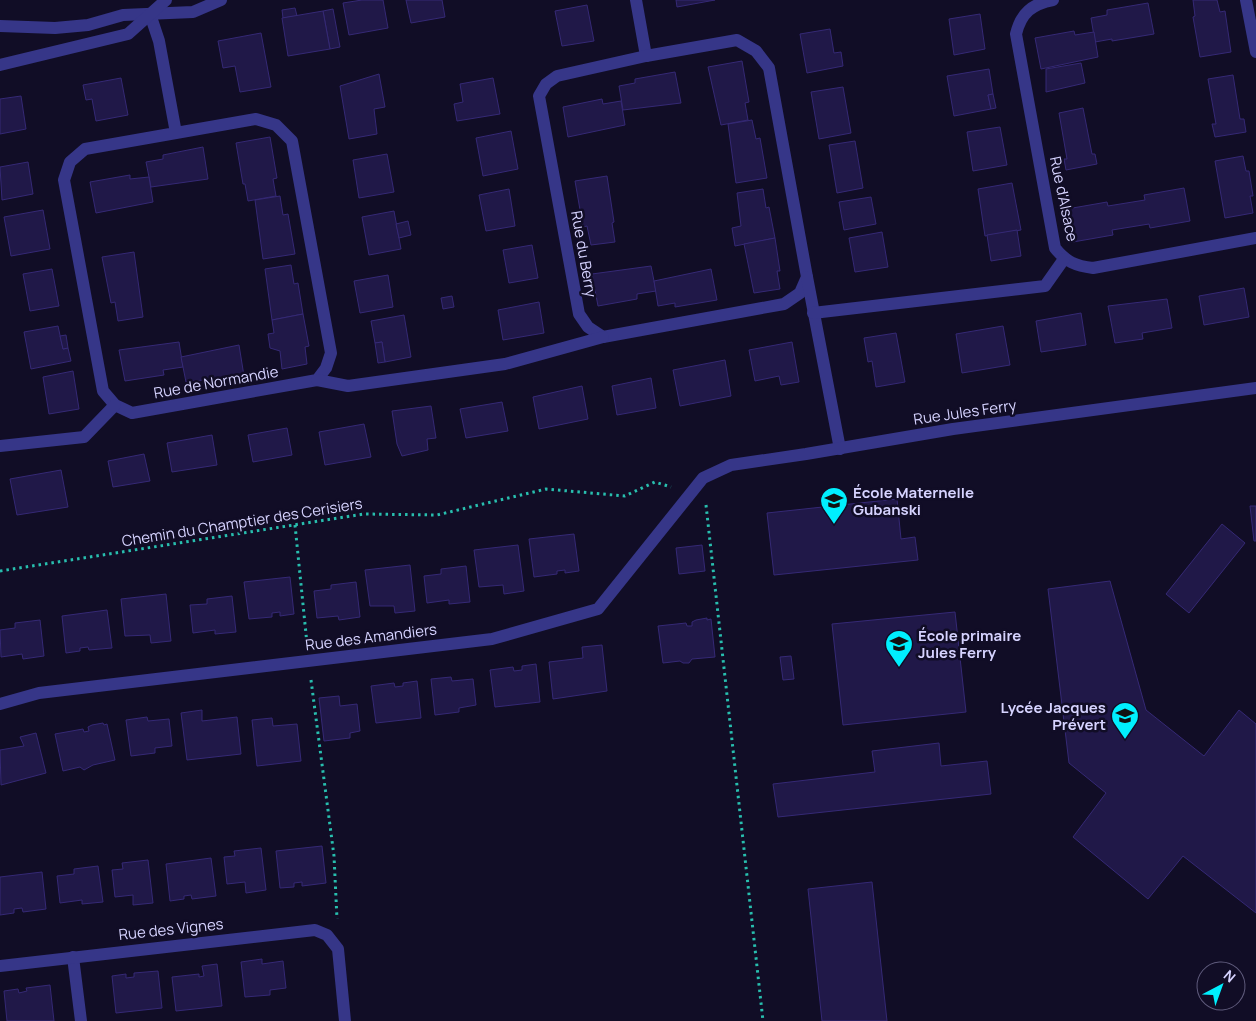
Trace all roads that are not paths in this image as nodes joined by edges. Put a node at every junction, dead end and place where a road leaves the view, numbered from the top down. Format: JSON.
{"nodes":[{"id":1,"x":166,"y":0,"type":"edge"},
{"id":2,"x":221,"y":0,"type":"edge"},
{"id":3,"x":636,"y":0,"type":"edge"},
{"id":4,"x":1053,"y":0,"type":"edge"},
{"id":5,"x":1246,"y":0,"type":"edge"},
{"id":6,"x":150,"y":14,"type":"junction"},
{"id":7,"x":0,"y":26,"type":"edge"},
{"id":8,"x":1256,"y":52,"type":"edge"},
{"id":9,"x":646,"y":56,"type":"junction"},
{"id":10,"x":0,"y":65,"type":"edge"},
{"id":11,"x":176,"y":133,"type":"junction"},
{"id":12,"x":1256,"y":238,"type":"edge"},
{"id":13,"x":1064,"y":259,"type":"junction"},
{"id":14,"x":806,"y":277,"type":"junction"},
{"id":15,"x":813,"y":313,"type":"junction"},
{"id":16,"x":603,"y":337,"type":"junction"},
{"id":17,"x":317,"y":380,"type":"junction"},
{"id":18,"x":1256,"y":388,"type":"edge"},
{"id":19,"x":115,"y":405,"type":"junction"},
{"id":20,"x":0,"y":446,"type":"edge"},
{"id":21,"x":840,"y":449,"type":"junction"},
{"id":22,"x":690,"y":494,"type":"joint"},
{"id":23,"x":0,"y":704,"type":"edge"},
{"id":24,"x":72,"y":957,"type":"junction"},
{"id":25,"x":0,"y":966,"type":"edge"},
{"id":26,"x":80,"y":1021,"type":"edge"},
{"id":27,"x":345,"y":1021,"type":"edge"}],
"edges":[{"from":1,"to":6,"type":"street"},
{"from":2,"to":6,"type":"street"},
{"from":3,"to":9,"type":"street"},
{"from":4,"to":13,"type":"street","name":"Rue d'Alsace"},
{"from":5,"to":8,"type":"street"},
{"from":6,"to":7,"type":"street"},
{"from":6,"to":10,"type":"street"},
{"from":6,"to":11,"type":"street"},
{"from":9,"to":14,"type":"street","name":"Rue du Berry"},
{"from":9,"to":16,"type":"street","name":"Rue du Berry"},
{"from":11,"to":17,"type":"street"},
{"from":11,"to":19,"type":"street"},
{"from":12,"to":13,"type":"street","name":"Rue d'Alsace"},
{"from":13,"to":15,"type":"street"},
{"from":14,"to":15,"type":"street","name":"Rue du Berry"},
{"from":14,"to":16,"type":"street"},
{"from":15,"to":21,"type":"street","name":"Rue du Berry"},
{"from":16,"to":17,"type":"street"},
{"from":17,"to":19,"type":"street","name":"Rue de Normandie"},
{"from":18,"to":21,"type":"street","name":"Rue Jules Ferry"},
{"from":19,"to":20,"type":"street"},
{"from":21,"to":22,"type":"street","name":"Rue Jules Ferry"},
{"from":22,"to":23,"type":"street","name":"Rue des Amandiers"},
{"from":24,"to":25,"type":"street","name":"Rue des Vignes"},
{"from":24,"to":26,"type":"street"},
{"from":24,"to":27,"type":"street","name":"Rue des Vignes"}]}
